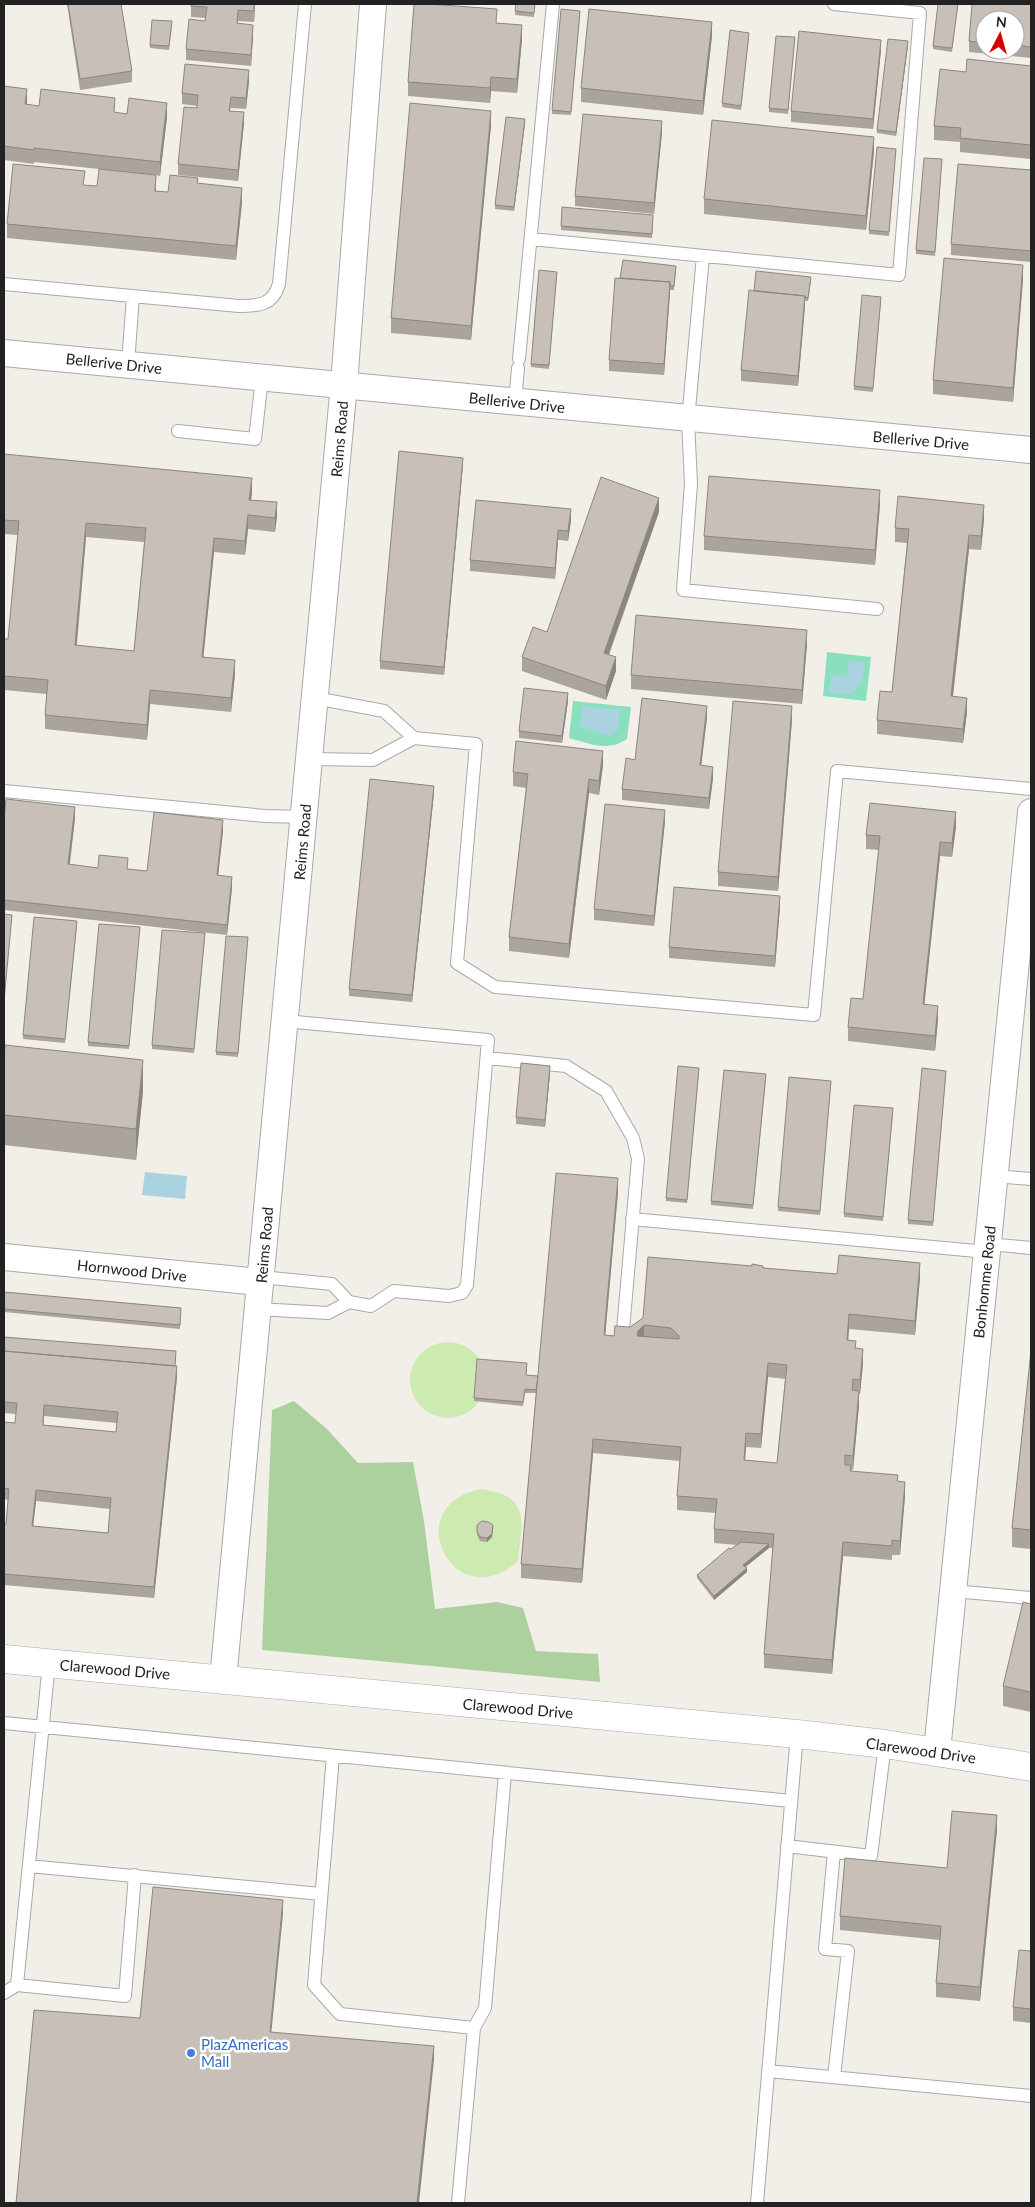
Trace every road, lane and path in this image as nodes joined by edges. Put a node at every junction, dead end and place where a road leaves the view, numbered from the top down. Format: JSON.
{"nodes":[{"id":1,"x":305,"y":4,"type":"edge"},
{"id":2,"x":373,"y":4,"type":"edge"},
{"id":3,"x":553,"y":4,"type":"edge"},
{"id":4,"x":834,"y":4,"type":"edge"},
{"id":5,"x":530,"y":239,"type":"junction"},
{"id":6,"x":703,"y":256,"type":"junction"},
{"id":7,"x":4,"y":284,"type":"edge"},
{"id":8,"x":133,"y":296,"type":"junction"},
{"id":9,"x":4,"y":353,"type":"edge"},
{"id":10,"x":128,"y":364,"type":"junction"},
{"id":11,"x":262,"y":378,"type":"junction"},
{"id":12,"x":344,"y":384,"type":"junction"},
{"id":13,"x":515,"y":402,"type":"junction"},
{"id":14,"x":688,"y":420,"type":"junction"},
{"id":15,"x":178,"y":431,"type":"dead end"},
{"id":16,"x":1031,"y":450,"type":"edge"},
{"id":17,"x":877,"y":610,"type":"dead end"},
{"id":18,"x":315,"y":698,"type":"junction"},
{"id":19,"x":414,"y":738,"type":"junction"},
{"id":20,"x":310,"y":759,"type":"junction"},
{"id":21,"x":1031,"y":789,"type":"edge"},
{"id":22,"x":4,"y":791,"type":"edge"},
{"id":23,"x":1031,"y":812,"type":"edge"},
{"id":24,"x":304,"y":817,"type":"junction"},
{"id":25,"x":1031,"y":817,"type":"edge"},
{"id":26,"x":285,"y":1020,"type":"junction"},
{"id":27,"x":487,"y":1058,"type":"junction"},
{"id":28,"x":996,"y":1176,"type":"junction"},
{"id":29,"x":1031,"y":1179,"type":"edge"},
{"id":30,"x":632,"y":1219,"type":"junction"},
{"id":31,"x":987,"y":1248,"type":"junction"},
{"id":32,"x":1031,"y":1248,"type":"edge"},
{"id":33,"x":4,"y":1257,"type":"edge"},
{"id":34,"x":261,"y":1280,"type":"junction"},
{"id":35,"x":349,"y":1302,"type":"junction"},
{"id":36,"x":258,"y":1309,"type":"junction"},
{"id":37,"x":623,"y":1330,"type":"edge"},
{"id":38,"x":953,"y":1591,"type":"junction"},
{"id":39,"x":1031,"y":1598,"type":"edge"},
{"id":40,"x":4,"y":1659,"type":"edge"},
{"id":41,"x":50,"y":1663,"type":"junction"},
{"id":42,"x":223,"y":1680,"type":"junction"},
{"id":43,"x":4,"y":1723,"type":"edge"},
{"id":44,"x":43,"y":1727,"type":"junction"},
{"id":45,"x":797,"y":1734,"type":"junction"},
{"id":46,"x":885,"y":1744,"type":"junction"},
{"id":47,"x":937,"y":1752,"type":"junction"},
{"id":48,"x":333,"y":1756,"type":"junction"},
{"id":49,"x":1031,"y":1767,"type":"edge"},
{"id":50,"x":505,"y":1773,"type":"junction"},
{"id":51,"x":791,"y":1801,"type":"junction"},
{"id":52,"x":787,"y":1846,"type":"junction"},
{"id":53,"x":834,"y":1852,"type":"junction"},
{"id":54,"x":29,"y":1866,"type":"junction"},
{"id":55,"x":135,"y":1875,"type":"junction"},
{"id":56,"x":321,"y":1894,"type":"junction"},
{"id":57,"x":17,"y":1985,"type":"junction"},
{"id":58,"x":4,"y":1993,"type":"edge"},
{"id":59,"x":474,"y":2028,"type":"junction"},
{"id":60,"x":768,"y":2071,"type":"junction"},
{"id":61,"x":834,"y":2077,"type":"junction"},
{"id":62,"x":1031,"y":2096,"type":"edge"},
{"id":63,"x":458,"y":2203,"type":"edge"},
{"id":64,"x":757,"y":2203,"type":"edge"}],
"edges":[{"from":1,"to":8,"type":"lane"},
{"from":2,"to":12,"type":"street","name":"Reims Road"},
{"from":3,"to":5,"type":"lane"},
{"from":4,"to":6,"type":"lane"},
{"from":5,"to":6,"type":"lane"},
{"from":5,"to":13,"type":"lane"},
{"from":6,"to":14,"type":"lane"},
{"from":7,"to":8,"type":"lane"},
{"from":8,"to":10,"type":"lane"},
{"from":9,"to":10,"type":"street","name":"Bellerive Drive"},
{"from":10,"to":11,"type":"street","name":"Bellerive Drive"},
{"from":11,"to":12,"type":"street","name":"Bellerive Drive"},
{"from":11,"to":15,"type":"lane"},
{"from":12,"to":13,"type":"street","name":"Bellerive Drive"},
{"from":12,"to":18,"type":"street","name":"Reims Road"},
{"from":13,"to":14,"type":"street","name":"Bellerive Drive"},
{"from":14,"to":16,"type":"street","name":"Bellerive Drive"},
{"from":14,"to":17,"type":"lane"},
{"from":18,"to":19,"type":"lane"},
{"from":18,"to":20,"type":"street","name":"Reims Road"},
{"from":19,"to":20,"type":"lane"},
{"from":19,"to":21,"type":"lane"},
{"from":20,"to":24,"type":"street","name":"Reims Road"},
{"from":22,"to":24,"type":"lane"},
{"from":23,"to":25,"type":"street","name":"Bonhomme Road"},
{"from":24,"to":26,"type":"street","name":"Reims Road"},
{"from":25,"to":28,"type":"street","name":"Bonhomme Road"},
{"from":26,"to":27,"type":"lane"},
{"from":26,"to":34,"type":"street","name":"Reims Road"},
{"from":27,"to":30,"type":"lane"},
{"from":27,"to":35,"type":"lane"},
{"from":28,"to":29,"type":"lane"},
{"from":28,"to":31,"type":"street","name":"Bonhomme Road"},
{"from":30,"to":31,"type":"lane"},
{"from":30,"to":37,"type":"lane"},
{"from":31,"to":32,"type":"lane"},
{"from":31,"to":38,"type":"street","name":"Bonhomme Road"},
{"from":33,"to":34,"type":"street","name":"Hornwood Drive"},
{"from":34,"to":35,"type":"lane"},
{"from":34,"to":36,"type":"street","name":"Reims Road"},
{"from":35,"to":36,"type":"lane"},
{"from":36,"to":42,"type":"street","name":"Reims Road"},
{"from":38,"to":39,"type":"lane"},
{"from":38,"to":47,"type":"street","name":"Bonhomme Road"},
{"from":40,"to":41,"type":"street","name":"Clarewood Drive"},
{"from":41,"to":42,"type":"street","name":"Clarewood Drive"},
{"from":41,"to":44,"type":"lane"},
{"from":42,"to":45,"type":"street","name":"Clarewood Drive"},
{"from":43,"to":44,"type":"lane"},
{"from":44,"to":48,"type":"lane"},
{"from":44,"to":54,"type":"lane"},
{"from":45,"to":46,"type":"street","name":"Clarewood Drive"},
{"from":45,"to":51,"type":"lane"},
{"from":46,"to":47,"type":"street","name":"Clarewood Drive"},
{"from":46,"to":53,"type":"lane"},
{"from":47,"to":49,"type":"street","name":"Clarewood Drive"},
{"from":48,"to":50,"type":"lane"},
{"from":48,"to":56,"type":"lane"},
{"from":50,"to":51,"type":"lane"},
{"from":50,"to":59,"type":"lane"},
{"from":51,"to":52,"type":"lane"},
{"from":52,"to":53,"type":"lane"},
{"from":52,"to":60,"type":"lane"},
{"from":53,"to":61,"type":"lane"},
{"from":54,"to":55,"type":"lane"},
{"from":54,"to":57,"type":"lane"},
{"from":55,"to":56,"type":"lane"},
{"from":55,"to":57,"type":"lane"},
{"from":56,"to":59,"type":"lane"},
{"from":57,"to":58,"type":"lane"},
{"from":59,"to":63,"type":"lane"},
{"from":60,"to":61,"type":"lane"},
{"from":60,"to":64,"type":"lane"},
{"from":61,"to":62,"type":"lane"}]}
